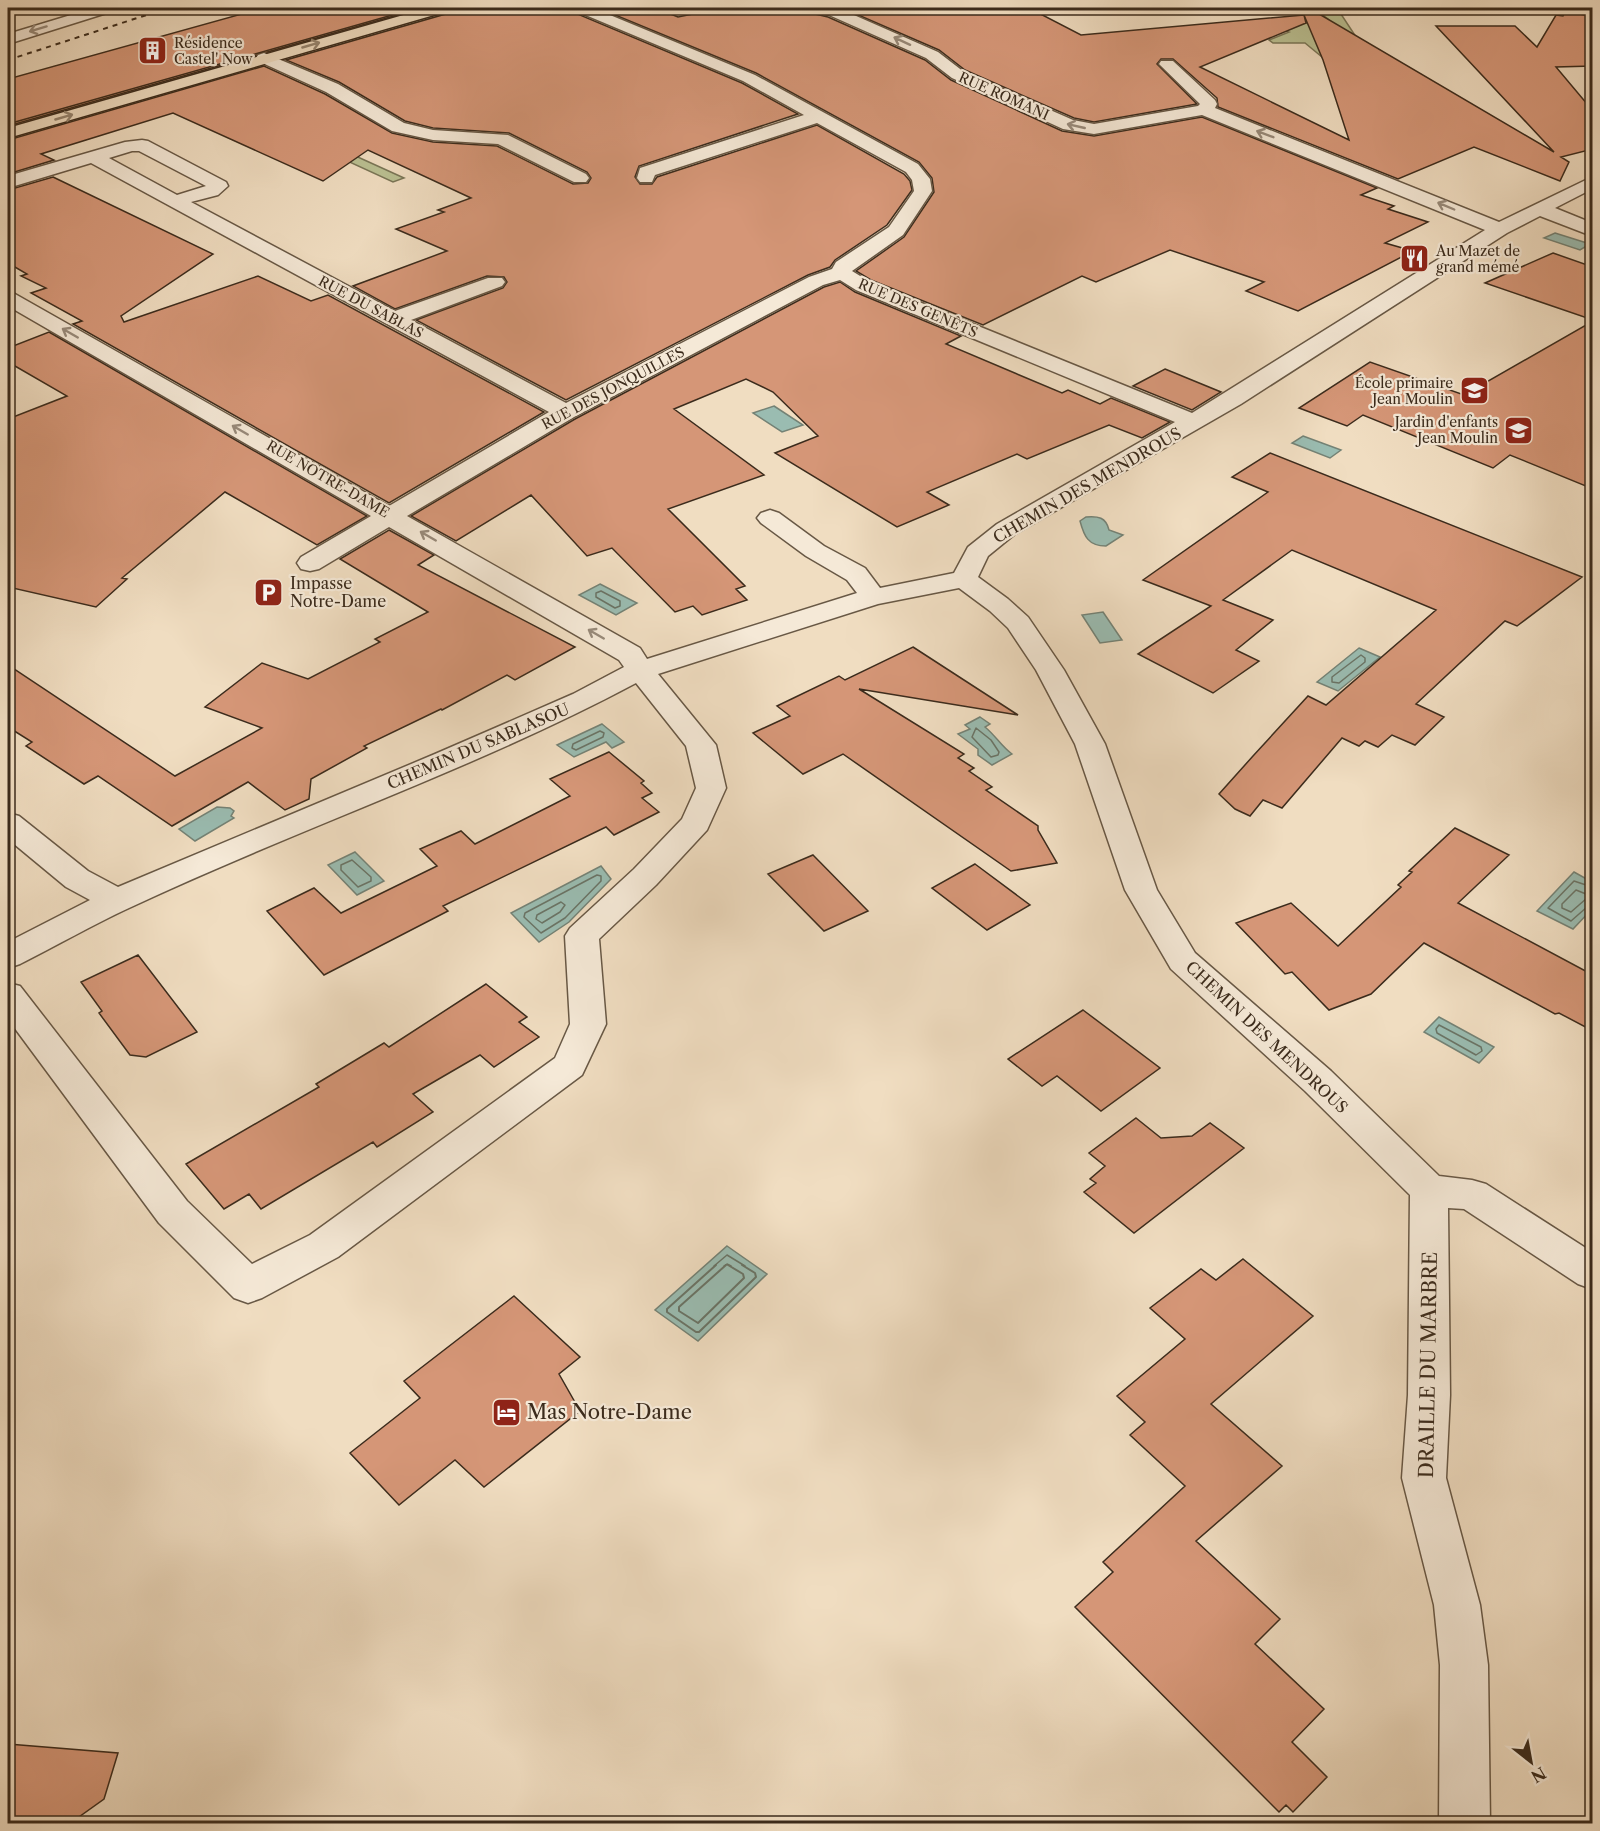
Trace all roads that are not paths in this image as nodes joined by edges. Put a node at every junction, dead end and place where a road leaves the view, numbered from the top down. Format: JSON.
{"nodes":[{"id":1,"x":108,"y":8,"type":"edge"},
{"id":2,"x":443,"y":8,"type":"edge"},
{"id":3,"x":581,"y":8,"type":"edge"},
{"id":4,"x":817,"y":8,"type":"edge"},
{"id":5,"x":8,"y":39,"type":"edge"},
{"id":6,"x":264,"y":58,"type":"junction"},
{"id":7,"x":1167,"y":64,"type":"dead end"},
{"id":8,"x":1204,"y":110,"type":"junction"},
{"id":9,"x":820,"y":116,"type":"junction"},
{"id":10,"x":8,"y":133,"type":"edge"},
{"id":11,"x":93,"y":157,"type":"junction"},
{"id":12,"x":580,"y":178,"type":"dead end"},
{"id":13,"x":646,"y":178,"type":"dead end"},
{"id":14,"x":8,"y":182,"type":"edge"},
{"id":15,"x":1593,"y":182,"type":"edge"},
{"id":16,"x":176,"y":201,"type":"junction"},
{"id":17,"x":1540,"y":209,"type":"junction"},
{"id":18,"x":1500,"y":229,"type":"junction"},
{"id":19,"x":1593,"y":230,"type":"edge"},
{"id":20,"x":842,"y":273,"type":"junction"},
{"id":21,"x":495,"y":282,"type":"dead end"},
{"id":22,"x":8,"y":298,"type":"edge"},
{"id":23,"x":394,"y":320,"type":"junction"},
{"id":24,"x":566,"y":412,"type":"junction"},
{"id":25,"x":1194,"y":422,"type":"junction"},
{"id":26,"x":390,"y":515,"type":"junction"},
{"id":27,"x":770,"y":518,"type":"dead end"},
{"id":28,"x":310,"y":563,"type":"dead end"},
{"id":29,"x":964,"y":579,"type":"junction"},
{"id":30,"x":873,"y":597,"type":"junction"},
{"id":31,"x":640,"y":670,"type":"junction"},
{"id":32,"x":8,"y":823,"type":"edge"},
{"id":33,"x":117,"y":900,"type":"junction"},
{"id":34,"x":8,"y":956,"type":"edge"},
{"id":35,"x":8,"y":995,"type":"edge"},
{"id":36,"x":1429,"y":1190,"type":"junction"},
{"id":37,"x":1593,"y":1272,"type":"edge"},
{"id":38,"x":1465,"y":1824,"type":"edge"}],
"edges":[{"from":1,"to":5,"type":"street","one_way":true},
{"from":6,"to":2,"type":"main road","one_way":true},
{"from":3,"to":9,"type":"street","name":"RUE DES GENÊTS"},
{"from":8,"to":4,"type":"street","name":"RUE ROMANI","one_way":true},
{"from":10,"to":6,"type":"main road","one_way":true},
{"from":6,"to":12,"type":"street"},
{"from":7,"to":8,"type":"street"},
{"from":18,"to":8,"type":"street","one_way":true},
{"from":9,"to":13,"type":"street"},
{"from":9,"to":20,"type":"street","name":"RUE DES GENÊTS"},
{"from":11,"to":14,"type":"street"},
{"from":11,"to":16,"type":"street","name":"RUE DU SABLAS"},
{"from":11,"to":16,"type":"street"},
{"from":15,"to":17,"type":"street","name":"CHEMIN DES MENDROUS"},
{"from":16,"to":23,"type":"street","name":"RUE DU SABLAS"},
{"from":17,"to":18,"type":"street","name":"CHEMIN DES MENDROUS"},
{"from":17,"to":19,"type":"street"},
{"from":18,"to":25,"type":"street","name":"CHEMIN DES MENDROUS"},
{"from":20,"to":24,"type":"street","name":"RUE DES JONQUILLES"},
{"from":20,"to":25,"type":"street","name":"RUE DES GENÊTS"},
{"from":21,"to":23,"type":"street"},
{"from":26,"to":22,"type":"street","name":"RUE NOTRE-DAME","one_way":true},
{"from":23,"to":24,"type":"street","name":"RUE DU SABLAS"},
{"from":24,"to":26,"type":"street","name":"RUE DES JONQUILLES"},
{"from":25,"to":29,"type":"street","name":"CHEMIN DES MENDROUS"},
{"from":26,"to":28,"type":"street"},
{"from":31,"to":26,"type":"street","name":"RUE NOTRE-DAME","one_way":true},
{"from":27,"to":30,"type":"street"},
{"from":29,"to":30,"type":"street","name":"CHEMIN DU SABLASOU"},
{"from":29,"to":36,"type":"street","name":"CHEMIN DES MENDROUS"},
{"from":30,"to":31,"type":"street","name":"CHEMIN DU SABLASOU"},
{"from":31,"to":33,"type":"street","name":"CHEMIN DU SABLASOU"},
{"from":31,"to":35,"type":"street","name":"RUE NOTRE-DAME"},
{"from":32,"to":33,"type":"street"},
{"from":33,"to":34,"type":"street","name":"CHEMIN DU SABLASOU"},
{"from":36,"to":37,"type":"street"},
{"from":36,"to":38,"type":"street","name":"DRAILLE DU MARBRE"}]}
